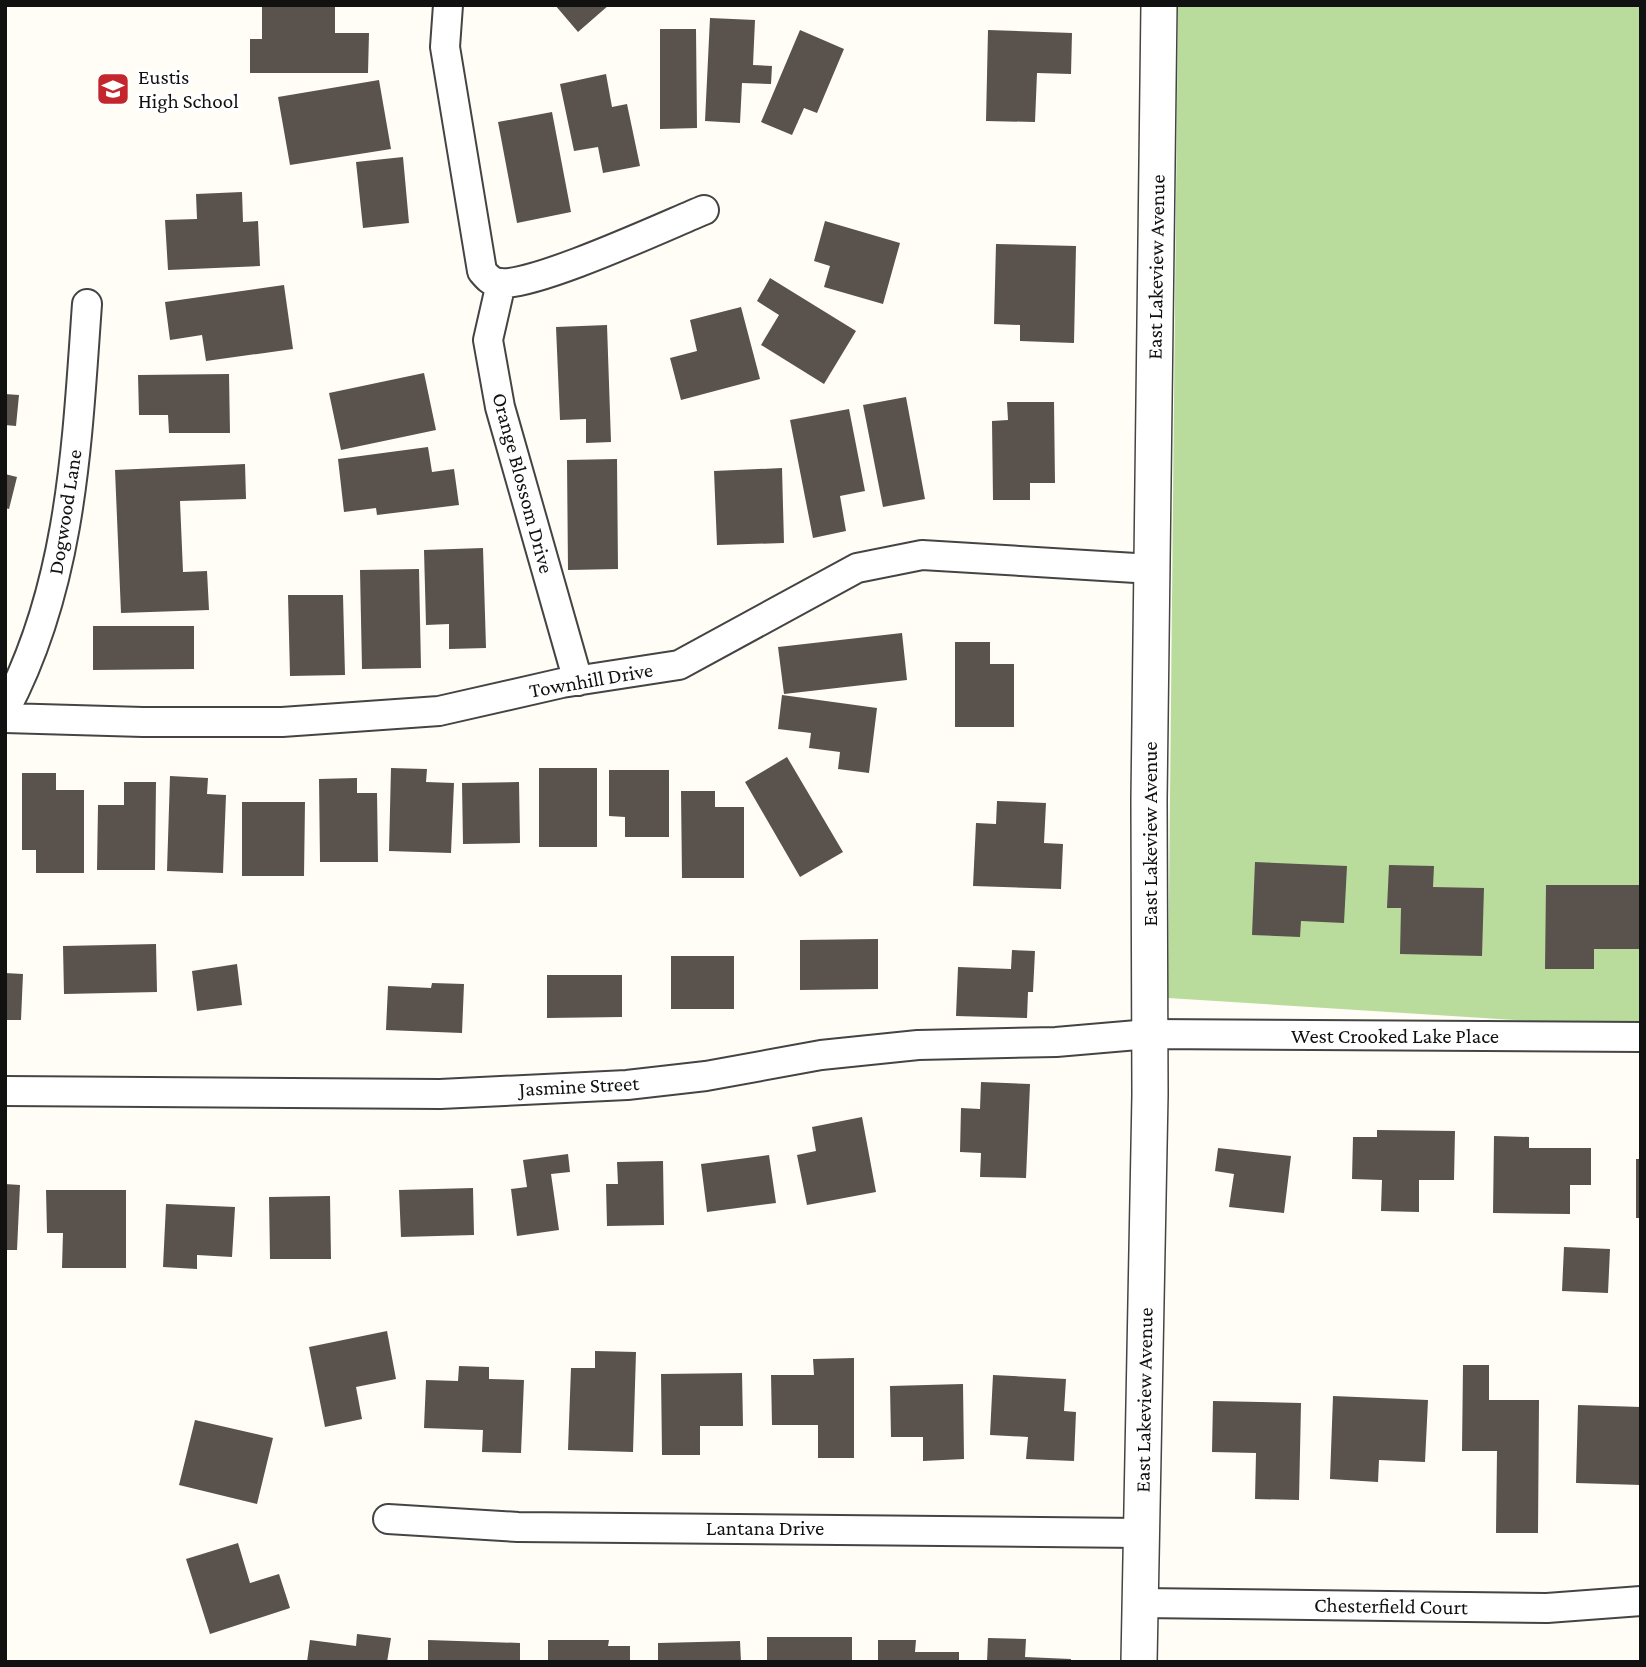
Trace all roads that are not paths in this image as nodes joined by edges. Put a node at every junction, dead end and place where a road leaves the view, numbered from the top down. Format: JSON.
{"nodes":[{"id":1,"x":448,"y":5,"type":"edge"},
{"id":2,"x":1159,"y":5,"type":"edge"},
{"id":3,"x":704,"y":210,"type":"dead end"},
{"id":4,"x":501,"y":283,"type":"junction"},
{"id":5,"x":87,"y":304,"type":"dead end"},
{"id":6,"x":1152,"y":569,"type":"junction"},
{"id":7,"x":578,"y":681,"type":"junction"},
{"id":8,"x":5,"y":710,"type":"edge"},
{"id":9,"x":5,"y":718,"type":"edge"},
{"id":10,"x":1149,"y":1034,"type":"junction"},
{"id":11,"x":1641,"y":1037,"type":"edge"},
{"id":12,"x":5,"y":1091,"type":"edge"},
{"id":13,"x":388,"y":1519,"type":"dead end"},
{"id":14,"x":1141,"y":1533,"type":"junction"},
{"id":15,"x":1641,"y":1601,"type":"edge"},
{"id":16,"x":1140,"y":1603,"type":"junction"},
{"id":17,"x":1139,"y":1662,"type":"edge"}],
"edges":[{"from":1,"to":4,"type":"street"},
{"from":2,"to":6,"type":"street","name":"East Lakeview Avenue"},
{"from":3,"to":4,"type":"street"},
{"from":4,"to":7,"type":"street","name":"Orange Blossom Drive"},
{"from":5,"to":8,"type":"street","name":"Dogwood Lane"},
{"from":6,"to":7,"type":"street","name":"Townhill Drive"},
{"from":6,"to":10,"type":"street","name":"East Lakeview Avenue"},
{"from":7,"to":9,"type":"street","name":"Townhill Drive"},
{"from":10,"to":11,"type":"street","name":"West Crooked Lake Place"},
{"from":10,"to":12,"type":"street","name":"Jasmine Street"},
{"from":10,"to":14,"type":"street","name":"East Lakeview Avenue"},
{"from":13,"to":14,"type":"street","name":"Lantana Drive"},
{"from":14,"to":16,"type":"street","name":"East Lakeview Avenue"},
{"from":15,"to":16,"type":"street","name":"Chesterfield Court"},
{"from":16,"to":17,"type":"street","name":"East Lakeview Avenue"}]}
